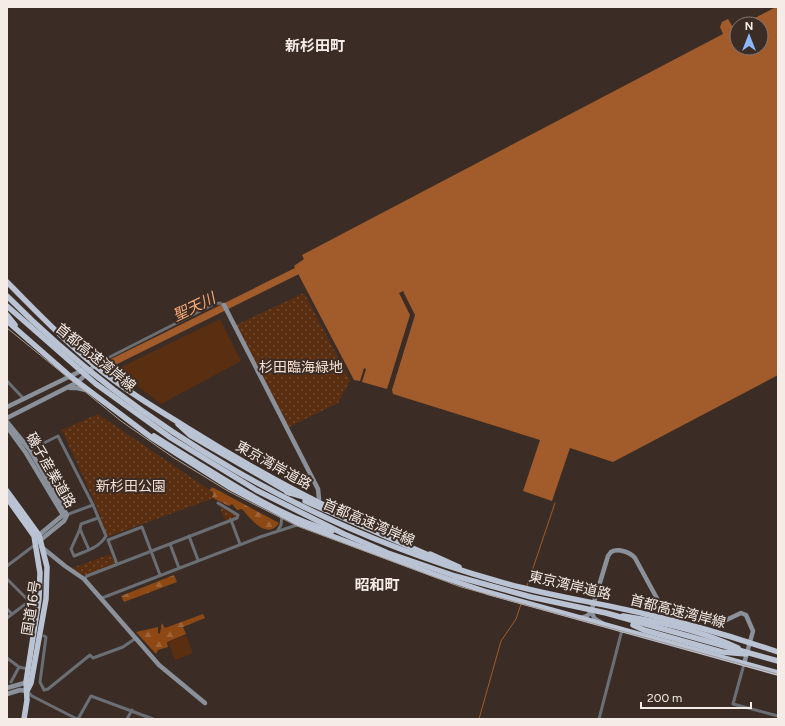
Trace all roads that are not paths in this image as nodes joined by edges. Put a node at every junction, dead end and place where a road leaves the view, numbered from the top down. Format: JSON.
{"nodes":[{"id":1,"x":7,"y":282,"type":"edge"},
{"id":2,"x":7,"y":287,"type":"edge"},
{"id":3,"x":7,"y":296,"type":"edge"},
{"id":4,"x":224,"y":305,"type":"joint"},
{"id":5,"x":7,"y":306,"type":"edge"},
{"id":6,"x":7,"y":315,"type":"edge"},
{"id":7,"x":7,"y":321,"type":"edge"},
{"id":8,"x":47,"y":323,"type":"junction"},
{"id":9,"x":23,"y":336,"type":"junction"},
{"id":10,"x":94,"y":365,"type":"junction"},
{"id":11,"x":71,"y":377,"type":"junction"},
{"id":12,"x":7,"y":381,"type":"edge"},
{"id":13,"x":78,"y":382,"type":"junction"},
{"id":14,"x":66,"y":389,"type":"junction"},
{"id":15,"x":93,"y":393,"type":"junction"},
{"id":16,"x":24,"y":399,"type":"junction"},
{"id":17,"x":7,"y":407,"type":"edge"},
{"id":18,"x":7,"y":418,"type":"edge"},
{"id":19,"x":174,"y":420,"type":"junction"},
{"id":20,"x":129,"y":421,"type":"junction"},
{"id":21,"x":7,"y":422,"type":"edge"},
{"id":22,"x":7,"y":428,"type":"edge"},
{"id":23,"x":30,"y":450,"type":"junction"},
{"id":24,"x":7,"y":491,"type":"edge"},
{"id":25,"x":7,"y":498,"type":"edge"},
{"id":26,"x":218,"y":503,"type":"dead end"},
{"id":27,"x":317,"y":503,"type":"junction"},
{"id":28,"x":93,"y":505,"type":"junction"},
{"id":29,"x":65,"y":515,"type":"junction"},
{"id":30,"x":282,"y":516,"type":"junction"},
{"id":31,"x":98,"y":518,"type":"junction"},
{"id":32,"x":231,"y":520,"type":"junction"},
{"id":33,"x":300,"y":524,"type":"junction"},
{"id":34,"x":80,"y":529,"type":"junction"},
{"id":35,"x":278,"y":530,"type":"junction"},
{"id":36,"x":344,"y":534,"type":"junction"},
{"id":37,"x":189,"y":536,"type":"junction"},
{"id":38,"x":39,"y":540,"type":"junction"},
{"id":39,"x":170,"y":544,"type":"junction"},
{"id":40,"x":240,"y":544,"type":"junction"},
{"id":41,"x":44,"y":548,"type":"junction"},
{"id":42,"x":89,"y":550,"type":"junction"},
{"id":43,"x":151,"y":551,"type":"junction"},
{"id":44,"x":198,"y":560,"type":"junction"},
{"id":45,"x":117,"y":564,"type":"junction"},
{"id":46,"x":7,"y":566,"type":"edge"},
{"id":47,"x":179,"y":568,"type":"junction"},
{"id":48,"x":468,"y":572,"type":"junction"},
{"id":49,"x":160,"y":575,"type":"junction"},
{"id":50,"x":84,"y":579,"type":"junction"},
{"id":51,"x":7,"y":580,"type":"edge"},
{"id":52,"x":102,"y":598,"type":"junction"},
{"id":53,"x":39,"y":599,"type":"junction"},
{"id":54,"x":29,"y":601,"type":"junction"},
{"id":55,"x":594,"y":602,"type":"junction"},
{"id":56,"x":7,"y":609,"type":"edge"},
{"id":57,"x":591,"y":612,"type":"junction"},
{"id":58,"x":11,"y":613,"type":"junction"},
{"id":59,"x":618,"y":616,"type":"junction"},
{"id":60,"x":7,"y":618,"type":"edge"},
{"id":61,"x":581,"y":618,"type":"junction"},
{"id":62,"x":635,"y":622,"type":"junction"},
{"id":63,"x":604,"y":624,"type":"junction"},
{"id":64,"x":622,"y":629,"type":"junction"},
{"id":65,"x":44,"y":636,"type":"dead end"},
{"id":66,"x":136,"y":638,"type":"junction"},
{"id":67,"x":750,"y":643,"type":"junction"},
{"id":68,"x":740,"y":649,"type":"junction"},
{"id":69,"x":778,"y":652,"type":"edge"},
{"id":70,"x":748,"y":654,"type":"junction"},
{"id":71,"x":758,"y":655,"type":"junction"},
{"id":72,"x":766,"y":657,"type":"junction"},
{"id":73,"x":7,"y":658,"type":"edge"},
{"id":74,"x":778,"y":661,"type":"edge"},
{"id":75,"x":744,"y":664,"type":"junction"},
{"id":76,"x":19,"y":667,"type":"junction"},
{"id":77,"x":31,"y":669,"type":"junction"},
{"id":78,"x":778,"y":672,"type":"edge"},
{"id":79,"x":11,"y":682,"type":"dead end"},
{"id":80,"x":29,"y":682,"type":"junction"},
{"id":81,"x":7,"y":688,"type":"edge"},
{"id":82,"x":27,"y":691,"type":"junction"},
{"id":83,"x":7,"y":694,"type":"edge"},
{"id":84,"x":205,"y":703,"type":"dead end"},
{"id":85,"x":132,"y":710,"type":"junction"},
{"id":86,"x":778,"y":716,"type":"edge"},
{"id":87,"x":24,"y":719,"type":"edge"},
{"id":88,"x":78,"y":719,"type":"edge"},
{"id":89,"x":127,"y":719,"type":"edge"},
{"id":90,"x":153,"y":719,"type":"edge"},
{"id":91,"x":599,"y":719,"type":"edge"}],
"edges":[{"from":1,"to":8,"type":"highway","name":"東京湾岸道路"},
{"from":2,"to":8,"type":"highway"},
{"from":3,"to":48,"type":"highway","name":"首都高速湾岸線","bridge":true},
{"from":4,"to":10,"type":"street"},
{"from":4,"to":27,"type":"street"},
{"from":5,"to":36,"type":"highway","name":"首都高速湾岸線","bridge":true},
{"from":6,"to":9,"type":"highway"},
{"from":7,"to":9,"type":"highway","name":"東京湾岸道路"},
{"from":8,"to":10,"type":"highway","name":"東京湾岸道路"},
{"from":9,"to":11,"type":"highway","name":"東京湾岸道路"},
{"from":10,"to":11,"type":"street"},
{"from":10,"to":13,"type":"street"},
{"from":10,"to":19,"type":"highway","name":"東京湾岸道路"},
{"from":11,"to":13,"type":"highway","name":"東京湾岸道路"},
{"from":11,"to":16,"type":"street"},
{"from":12,"to":16,"type":"street"},
{"from":13,"to":14,"type":"street"},
{"from":13,"to":15,"type":"highway","name":"東京湾岸道路"},
{"from":14,"to":15,"type":"street"},
{"from":14,"to":18,"type":"street"},
{"from":15,"to":20,"type":"highway","name":"東京湾岸道路"},
{"from":16,"to":17,"type":"street"},
{"from":19,"to":27,"type":"highway","name":"東京湾岸道路"},
{"from":19,"to":48,"type":"highway","bridge":true},
{"from":20,"to":30,"type":"highway","name":"東京湾岸道路"},
{"from":20,"to":36,"type":"highway","bridge":true},
{"from":21,"to":23,"type":"street","name":"磯子産業道路"},
{"from":22,"to":29,"type":"street","name":"磯子産業道路"},
{"from":23,"to":28,"type":"street"},
{"from":23,"to":29,"type":"street","name":"磯子産業道路"},
{"from":24,"to":38,"type":"highway","name":"国道16号"},
{"from":25,"to":38,"type":"highway","name":"国道16号"},
{"from":26,"to":32,"type":"street"},
{"from":27,"to":33,"type":"street"},
{"from":27,"to":55,"type":"highway","name":"東京湾岸道路"},
{"from":28,"to":29,"type":"street"},
{"from":28,"to":31,"type":"street"},
{"from":29,"to":38,"type":"street","name":"磯子産業道路"},
{"from":30,"to":33,"type":"highway","name":"東京湾岸道路"},
{"from":30,"to":35,"type":"street"},
{"from":31,"to":34,"type":"street"},
{"from":31,"to":42,"type":"street"},
{"from":32,"to":37,"type":"street"},
{"from":32,"to":40,"type":"street"},
{"from":33,"to":35,"type":"street"},
{"from":33,"to":61,"type":"highway","name":"東京湾岸道路"},
{"from":34,"to":42,"type":"street"},
{"from":34,"to":42,"type":"street"},
{"from":35,"to":40,"type":"street"},
{"from":36,"to":59,"type":"highway","name":"首都高速湾岸線","bridge":true},
{"from":37,"to":39,"type":"street"},
{"from":37,"to":44,"type":"street"},
{"from":38,"to":41,"type":"highway","name":"国道16号"},
{"from":38,"to":46,"type":"street"},
{"from":38,"to":53,"type":"highway","name":"国道16号"},
{"from":39,"to":43,"type":"street"},
{"from":39,"to":47,"type":"street"},
{"from":40,"to":44,"type":"street"},
{"from":41,"to":50,"type":"street"},
{"from":41,"to":77,"type":"highway","name":"国道16号"},
{"from":43,"to":45,"type":"street"},
{"from":43,"to":45,"type":"street"},
{"from":43,"to":49,"type":"street"},
{"from":44,"to":47,"type":"street"},
{"from":45,"to":50,"type":"street"},
{"from":47,"to":49,"type":"street"},
{"from":48,"to":69,"type":"highway","name":"首都高速湾岸線","bridge":true},
{"from":49,"to":52,"type":"street"},
{"from":50,"to":52,"type":"street"},
{"from":51,"to":54,"type":"street"},
{"from":52,"to":66,"type":"street"},
{"from":53,"to":54,"type":"street"},
{"from":53,"to":77,"type":"highway","name":"国道16号"},
{"from":54,"to":58,"type":"street"},
{"from":55,"to":57,"type":"street"},
{"from":55,"to":67,"type":"highway","name":"東京湾岸道路"},
{"from":55,"to":67,"type":"street"},
{"from":56,"to":58,"type":"street"},
{"from":57,"to":61,"type":"street"},
{"from":57,"to":63,"type":"street"},
{"from":58,"to":60,"type":"street"},
{"from":59,"to":62,"type":"highway","name":"首都高速湾岸線","bridge":true},
{"from":59,"to":68,"type":"highway","bridge":true},
{"from":59,"to":70,"type":"highway","bridge":true},
{"from":61,"to":63,"type":"highway","name":"東京湾岸道路"},
{"from":62,"to":68,"type":"highway","bridge":true},
{"from":62,"to":70,"type":"highway","bridge":true},
{"from":62,"to":71,"type":"highway","name":"首都高速湾岸線","bridge":true},
{"from":63,"to":64,"type":"highway","name":"東京湾岸道路"},
{"from":64,"to":75,"type":"highway","name":"東京湾岸道路"},
{"from":64,"to":91,"type":"street"},
{"from":65,"to":66,"type":"street"},
{"from":66,"to":84,"type":"street"},
{"from":67,"to":69,"type":"highway","name":"東京湾岸道路"},
{"from":67,"to":75,"type":"street"},
{"from":68,"to":72,"type":"highway","bridge":true},
{"from":70,"to":71,"type":"highway","bridge":true},
{"from":71,"to":72,"type":"highway","name":"首都高速湾岸線","bridge":true},
{"from":72,"to":74,"type":"highway","name":"首都高速湾岸線","bridge":true},
{"from":73,"to":76,"type":"street"},
{"from":75,"to":78,"type":"highway","name":"東京湾岸道路"},
{"from":75,"to":86,"type":"street"},
{"from":76,"to":77,"type":"street"},
{"from":76,"to":79,"type":"street"},
{"from":77,"to":80,"type":"highway","name":"国道16号"},
{"from":80,"to":81,"type":"street"},
{"from":80,"to":82,"type":"highway","name":"国道16号"},
{"from":82,"to":83,"type":"street"},
{"from":82,"to":87,"type":"highway","name":"国道16号"},
{"from":82,"to":88,"type":"street"},
{"from":85,"to":88,"type":"street"},
{"from":85,"to":89,"type":"street"},
{"from":85,"to":90,"type":"street"}]}
